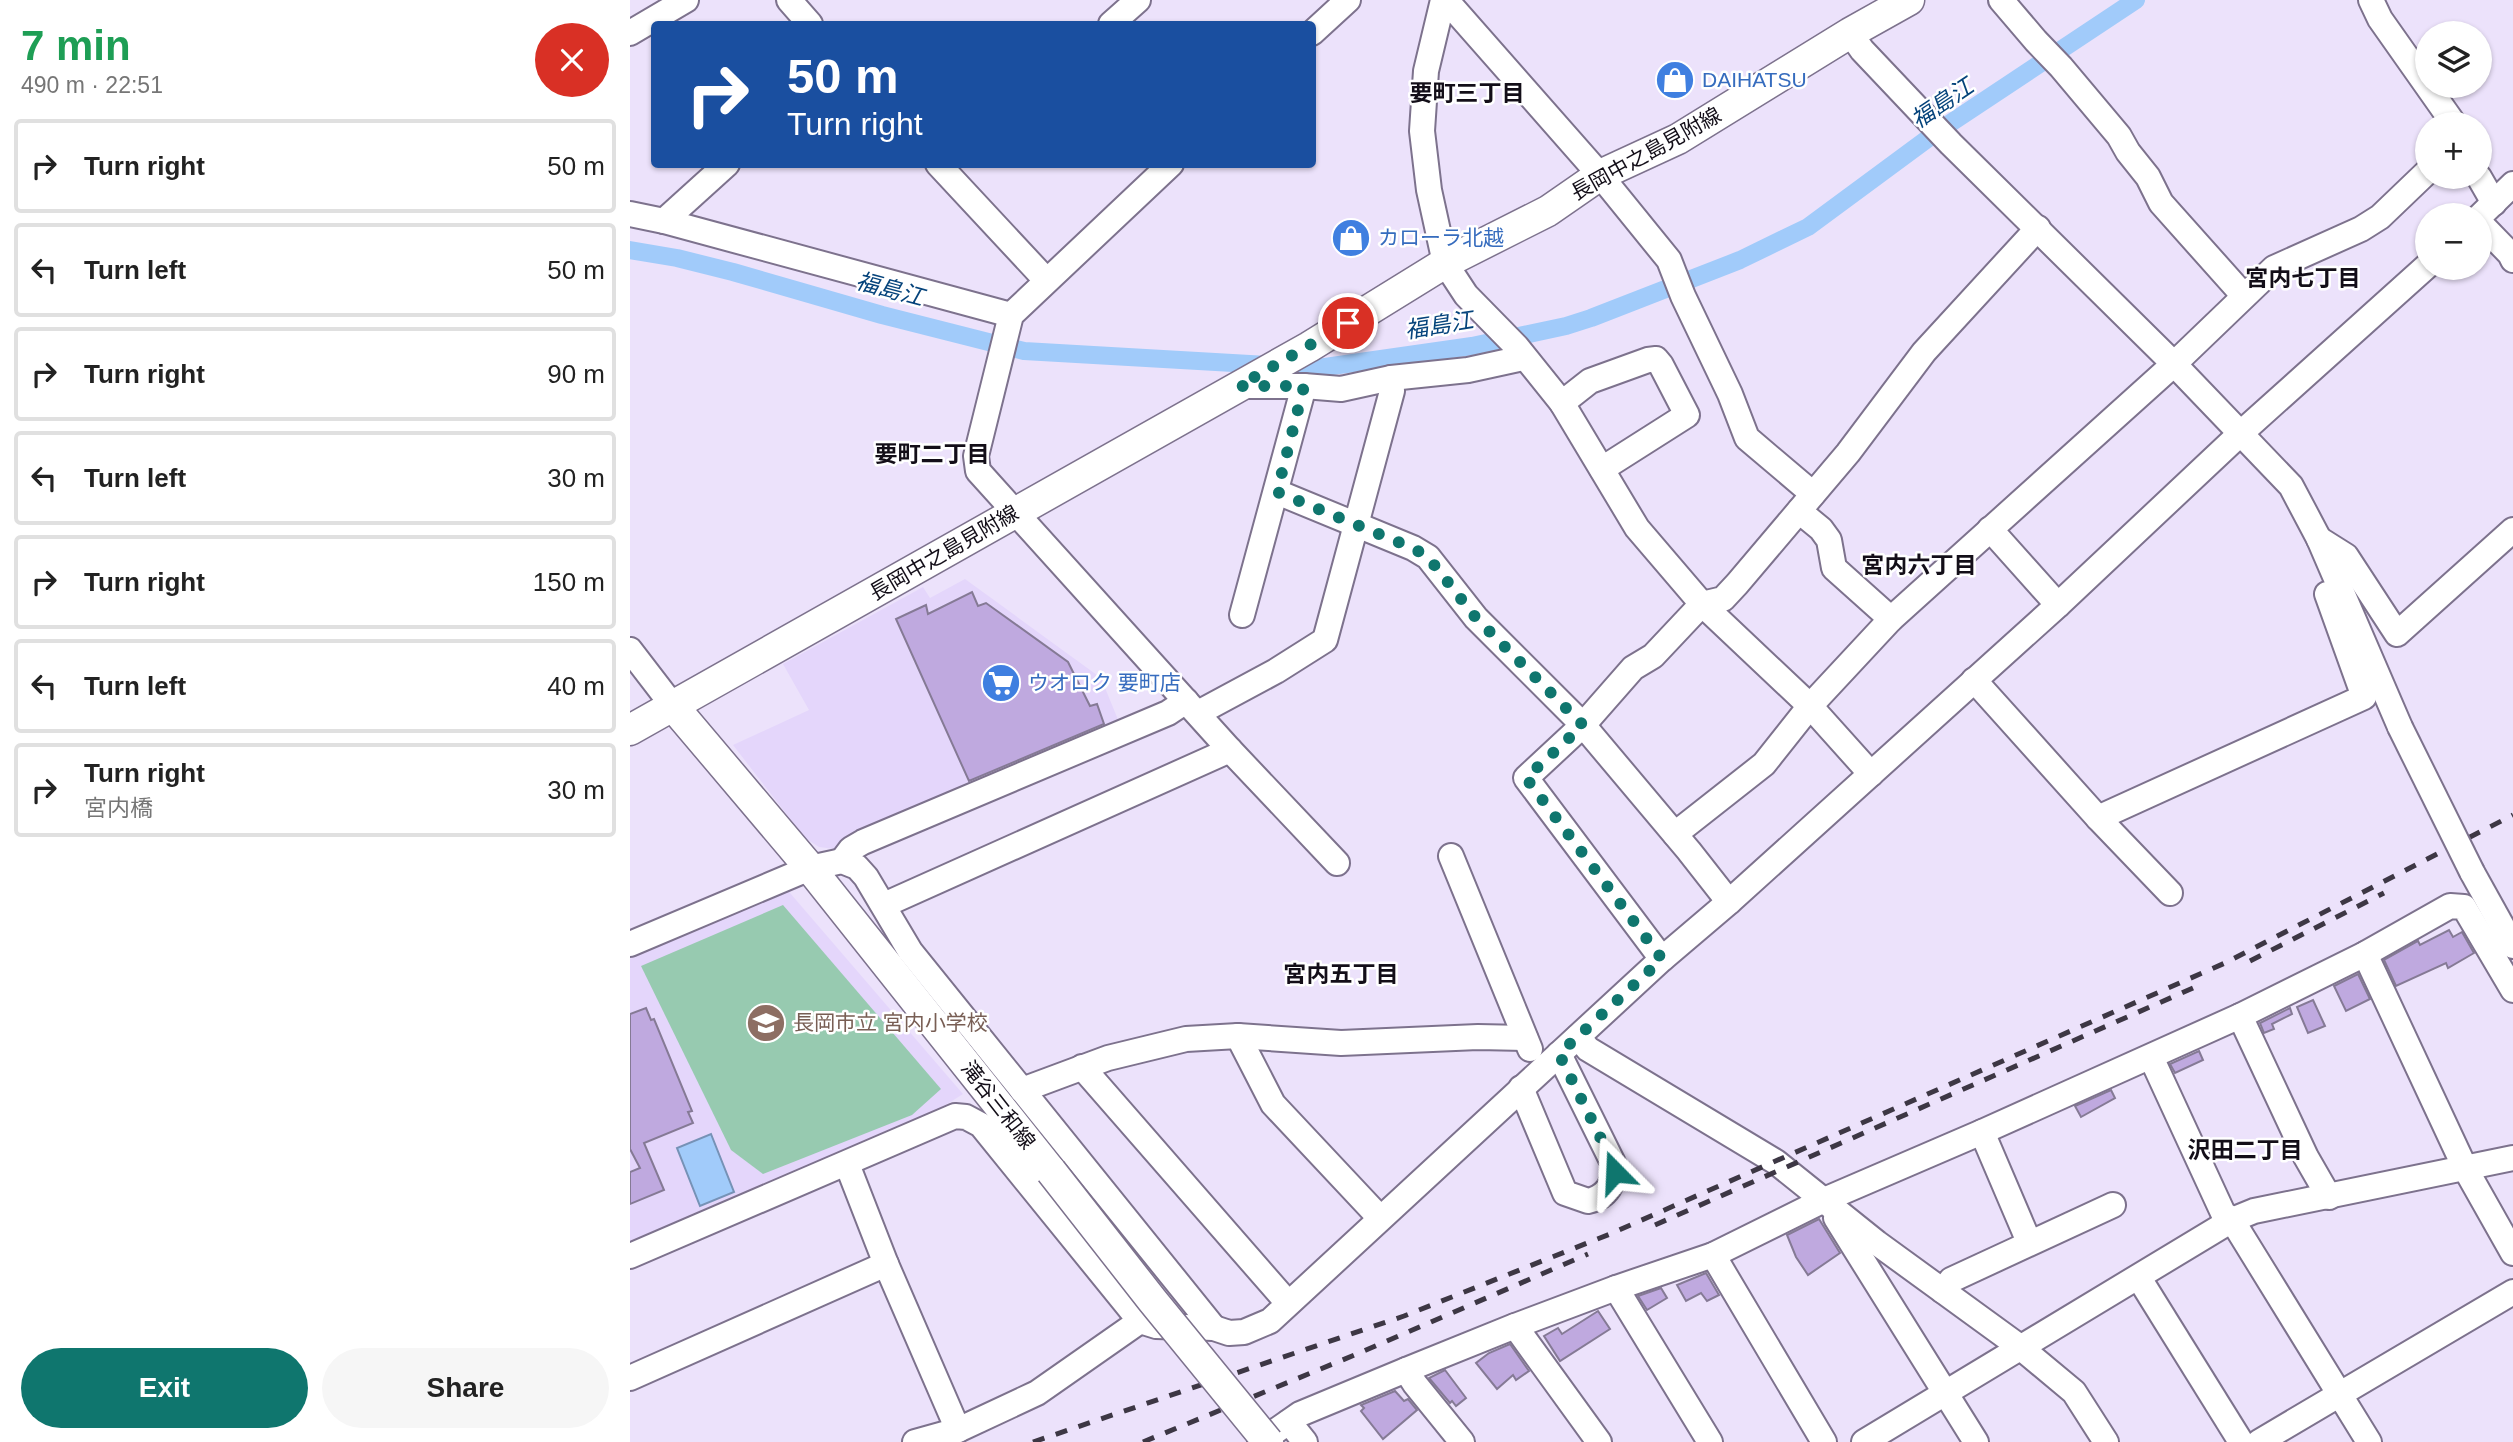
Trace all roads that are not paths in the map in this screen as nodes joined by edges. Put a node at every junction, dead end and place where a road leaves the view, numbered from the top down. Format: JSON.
{"nodes":[{"id":1,"x":687,"y":0,"type":"edge"},
{"id":2,"x":789,"y":0,"type":"edge"},
{"id":3,"x":1138,"y":0,"type":"edge"},
{"id":4,"x":1349,"y":0,"type":"edge"},
{"id":5,"x":1444,"y":0,"type":"edge"},
{"id":6,"x":1909,"y":0,"type":"edge"},
{"id":7,"x":2001,"y":0,"type":"edge"},
{"id":8,"x":2371,"y":0,"type":"edge"},
{"id":9,"x":807,"y":21,"type":"edge"},
{"id":10,"x":1114,"y":21,"type":"edge"},
{"id":11,"x":1316,"y":29,"type":"edge"},
{"id":12,"x":630,"y":33,"type":"edge"},
{"id":13,"x":1850,"y":33,"type":"junction"},
{"id":14,"x":2446,"y":112,"type":"edge"},
{"id":15,"x":722,"y":168,"type":"edge"},
{"id":16,"x":942,"y":168,"type":"edge"},
{"id":17,"x":1161,"y":168,"type":"edge"},
{"id":18,"x":1600,"y":175,"type":"junction"},
{"id":19,"x":2415,"y":183,"type":"edge"},
{"id":20,"x":2513,"y":184,"type":"edge"},
{"id":21,"x":630,"y":214,"type":"edge"},
{"id":22,"x":664,"y":220,"type":"junction"},
{"id":23,"x":2492,"y":222,"type":"edge"},
{"id":24,"x":2038,"y":228,"type":"junction"},
{"id":25,"x":2513,"y":260,"type":"edge"},
{"id":26,"x":1445,"y":263,"type":"junction"},
{"id":27,"x":2415,"y":277,"type":"edge"},
{"id":28,"x":1046,"y":280,"type":"junction"},
{"id":29,"x":2244,"y":296,"type":"junction"},
{"id":30,"x":1010,"y":322,"type":"junction"},
{"id":31,"x":1520,"y":353,"type":"junction"},
{"id":32,"x":2174,"y":364,"type":"junction"},
{"id":33,"x":1391,"y":378,"type":"junction"},
{"id":34,"x":1248,"y":381,"type":"junction"},
{"id":35,"x":1304,"y":386,"type":"junction"},
{"id":36,"x":1562,"y":403,"type":"junction"},
{"id":37,"x":2241,"y":433,"type":"junction"},
{"id":38,"x":1602,"y":469,"type":"junction"},
{"id":39,"x":1277,"y":492,"type":"junction"},
{"id":40,"x":1806,"y":503,"type":"junction"},
{"id":41,"x":1016,"y":512,"type":"junction"},
{"id":42,"x":1357,"y":526,"type":"junction"},
{"id":43,"x":1990,"y":528,"type":"junction"},
{"id":44,"x":2513,"y":530,"type":"edge"},
{"id":45,"x":2319,"y":538,"type":"junction"},
{"id":46,"x":1702,"y":604,"type":"junction"},
{"id":47,"x":2059,"y":604,"type":"junction"},
{"id":48,"x":1242,"y":615,"type":"dead end"},
{"id":49,"x":1891,"y":619,"type":"junction"},
{"id":50,"x":630,"y":650,"type":"edge"},
{"id":51,"x":1974,"y":680,"type":"junction"},
{"id":52,"x":673,"y":706,"type":"junction"},
{"id":53,"x":1810,"y":706,"type":"junction"},
{"id":54,"x":1192,"y":707,"type":"junction"},
{"id":55,"x":1583,"y":725,"type":"junction"},
{"id":56,"x":630,"y":730,"type":"edge"},
{"id":57,"x":1230,"y":750,"type":"junction"},
{"id":58,"x":1871,"y":774,"type":"junction"},
{"id":59,"x":2098,"y":818,"type":"junction"},
{"id":60,"x":1675,"y":834,"type":"junction"},
{"id":61,"x":1451,"y":856,"type":"dead end"},
{"id":62,"x":842,"y":861,"type":"junction"},
{"id":63,"x":1337,"y":863,"type":"dead end"},
{"id":64,"x":810,"y":867,"type":"junction"},
{"id":65,"x":2170,"y":893,"type":"dead end"},
{"id":66,"x":1729,"y":902,"type":"junction"},
{"id":67,"x":884,"y":905,"type":"junction"},
{"id":68,"x":630,"y":944,"type":"edge"},
{"id":69,"x":2513,"y":946,"type":"edge"},
{"id":70,"x":2365,"y":954,"type":"junction"},
{"id":71,"x":1662,"y":959,"type":"junction"},
{"id":72,"x":2513,"y":990,"type":"edge"},
{"id":73,"x":2240,"y":1016,"type":"junction"},
{"id":74,"x":1238,"y":1037,"type":"junction"},
{"id":75,"x":1578,"y":1037,"type":"junction"},
{"id":76,"x":1525,"y":1038,"type":"junction"},
{"id":77,"x":1559,"y":1054,"type":"junction"},
{"id":78,"x":2151,"y":1057,"type":"junction"},
{"id":79,"x":1082,"y":1067,"type":"junction"},
{"id":80,"x":1539,"y":1071,"type":"junction"},
{"id":81,"x":1521,"y":1088,"type":"junction"},
{"id":82,"x":1021,"y":1090,"type":"junction"},
{"id":83,"x":1982,"y":1132,"type":"junction"},
{"id":84,"x":2513,"y":1158,"type":"edge"},
{"id":85,"x":847,"y":1164,"type":"junction"},
{"id":86,"x":2465,"y":1168,"type":"junction"},
{"id":87,"x":2329,"y":1197,"type":"junction"},
{"id":88,"x":1824,"y":1200,"type":"junction"},
{"id":89,"x":2113,"y":1205,"type":"dead end"},
{"id":90,"x":1380,"y":1219,"type":"junction"},
{"id":91,"x":2232,"y":1220,"type":"junction"},
{"id":92,"x":2029,"y":1242,"type":"junction"},
{"id":93,"x":2513,"y":1253,"type":"edge"},
{"id":94,"x":1713,"y":1255,"type":"junction"},
{"id":95,"x":630,"y":1256,"type":"edge"},
{"id":96,"x":886,"y":1264,"type":"junction"},
{"id":97,"x":2139,"y":1278,"type":"junction"},
{"id":98,"x":1616,"y":1288,"type":"junction"},
{"id":99,"x":1943,"y":1291,"type":"junction"},
{"id":100,"x":2513,"y":1292,"type":"edge"},
{"id":101,"x":1287,"y":1302,"type":"junction"},
{"id":102,"x":1140,"y":1321,"type":"junction"},
{"id":103,"x":1515,"y":1326,"type":"junction"},
{"id":104,"x":1214,"y":1328,"type":"junction"},
{"id":105,"x":2020,"y":1347,"type":"junction"},
{"id":106,"x":1406,"y":1370,"type":"junction"},
{"id":107,"x":630,"y":1378,"type":"edge"},
{"id":108,"x":1947,"y":1392,"type":"junction"},
{"id":109,"x":2340,"y":1393,"type":"junction"},
{"id":110,"x":958,"y":1430,"type":"junction"},
{"id":111,"x":1278,"y":1432,"type":"edge"},
{"id":112,"x":915,"y":1442,"type":"edge"},
{"id":113,"x":1260,"y":1442,"type":"edge"},
{"id":114,"x":1306,"y":1442,"type":"edge"},
{"id":115,"x":1462,"y":1442,"type":"edge"},
{"id":116,"x":1599,"y":1442,"type":"edge"},
{"id":117,"x":1710,"y":1442,"type":"edge"},
{"id":118,"x":1824,"y":1442,"type":"edge"},
{"id":119,"x":1864,"y":1442,"type":"edge"},
{"id":120,"x":1976,"y":1442,"type":"edge"},
{"id":121,"x":2106,"y":1442,"type":"edge"},
{"id":122,"x":2241,"y":1442,"type":"edge"},
{"id":123,"x":2259,"y":1442,"type":"edge"},
{"id":124,"x":2369,"y":1442,"type":"edge"}],
"edges":[{"from":1,"to":12,"type":"street"},
{"from":2,"to":9,"type":"street"},
{"from":3,"to":10,"type":"street"},
{"from":4,"to":11,"type":"street"},
{"from":5,"to":18,"type":"street"},
{"from":5,"to":26,"type":"street"},
{"from":6,"to":13,"type":"main road","name":"長岡中之島見附線"},
{"from":7,"to":29,"type":"street"},
{"from":8,"to":14,"type":"street"},
{"from":13,"to":18,"type":"main road","name":"長岡中之島見附線"},
{"from":13,"to":24,"type":"street"},
{"from":15,"to":22,"type":"street"},
{"from":16,"to":28,"type":"street"},
{"from":17,"to":28,"type":"street"},
{"from":18,"to":26,"type":"main road","name":"長岡中之島見附線"},
{"from":18,"to":40,"type":"street"},
{"from":19,"to":29,"type":"street"},
{"from":20,"to":23,"type":"street"},
{"from":21,"to":22,"type":"street"},
{"from":22,"to":30,"type":"street"},
{"from":23,"to":25,"type":"street"},
{"from":24,"to":32,"type":"street"},
{"from":24,"to":40,"type":"street"},
{"from":26,"to":31,"type":"street"},
{"from":26,"to":34,"type":"main road","name":"長岡中之島見附線"},
{"from":27,"to":37,"type":"street"},
{"from":28,"to":30,"type":"street"},
{"from":29,"to":32,"type":"street"},
{"from":30,"to":41,"type":"street"},
{"from":31,"to":33,"type":"street"},
{"from":31,"to":36,"type":"street"},
{"from":32,"to":37,"type":"street"},
{"from":32,"to":43,"type":"street"},
{"from":33,"to":35,"type":"street"},
{"from":33,"to":42,"type":"street"},
{"from":34,"to":35,"type":"street"},
{"from":34,"to":41,"type":"main road","name":"長岡中之島見附線"},
{"from":35,"to":39,"type":"street"},
{"from":36,"to":38,"type":"street"},
{"from":36,"to":38,"type":"street"},
{"from":37,"to":45,"type":"street"},
{"from":37,"to":47,"type":"street"},
{"from":38,"to":46,"type":"street"},
{"from":39,"to":42,"type":"street"},
{"from":39,"to":48,"type":"street"},
{"from":40,"to":46,"type":"street"},
{"from":40,"to":49,"type":"street"},
{"from":41,"to":52,"type":"main road","name":"長岡中之島見附線"},
{"from":41,"to":54,"type":"street"},
{"from":42,"to":54,"type":"street"},
{"from":42,"to":55,"type":"street"},
{"from":43,"to":47,"type":"street"},
{"from":43,"to":49,"type":"street"},
{"from":44,"to":45,"type":"street"},
{"from":45,"to":59,"type":"street"},
{"from":45,"to":69,"type":"street","bridge":true},
{"from":46,"to":53,"type":"street"},
{"from":46,"to":55,"type":"street"},
{"from":47,"to":51,"type":"street"},
{"from":49,"to":53,"type":"street"},
{"from":50,"to":52,"type":"street"},
{"from":51,"to":58,"type":"street"},
{"from":51,"to":59,"type":"street"},
{"from":52,"to":56,"type":"main road","name":"長岡中之島見附線"},
{"from":52,"to":64,"type":"main road","name":"滝谷三和線"},
{"from":53,"to":58,"type":"street"},
{"from":53,"to":60,"type":"street"},
{"from":54,"to":57,"type":"street"},
{"from":54,"to":62,"type":"street"},
{"from":55,"to":60,"type":"street"},
{"from":55,"to":71,"type":"street"},
{"from":57,"to":63,"type":"street"},
{"from":57,"to":67,"type":"street"},
{"from":58,"to":66,"type":"street"},
{"from":59,"to":65,"type":"street"},
{"from":60,"to":66,"type":"street"},
{"from":61,"to":76,"type":"street"},
{"from":62,"to":64,"type":"street"},
{"from":62,"to":67,"type":"street"},
{"from":64,"to":68,"type":"street"},
{"from":64,"to":111,"type":"main road","name":"滝谷三和線","bridge":true},
{"from":66,"to":71,"type":"street"},
{"from":67,"to":82,"type":"street"},
{"from":70,"to":72,"type":"street"},
{"from":70,"to":73,"type":"street"},
{"from":70,"to":86,"type":"street"},
{"from":71,"to":75,"type":"street"},
{"from":73,"to":78,"type":"street"},
{"from":73,"to":87,"type":"street"},
{"from":74,"to":76,"type":"street"},
{"from":74,"to":79,"type":"street"},
{"from":74,"to":90,"type":"street"},
{"from":75,"to":77,"type":"street"},
{"from":75,"to":88,"type":"street"},
{"from":76,"to":80,"type":"street"},
{"from":77,"to":80,"type":"street"},
{"from":77,"to":81,"type":"street"},
{"from":78,"to":83,"type":"street"},
{"from":78,"to":91,"type":"street"},
{"from":79,"to":82,"type":"street"},
{"from":79,"to":101,"type":"street"},
{"from":80,"to":81,"type":"street"},
{"from":81,"to":90,"type":"street"},
{"from":82,"to":104,"type":"street"},
{"from":83,"to":88,"type":"street"},
{"from":83,"to":92,"type":"street"},
{"from":84,"to":86,"type":"street"},
{"from":85,"to":95,"type":"street"},
{"from":85,"to":96,"type":"street"},
{"from":85,"to":102,"type":"street"},
{"from":86,"to":87,"type":"street"},
{"from":86,"to":93,"type":"street"},
{"from":87,"to":91,"type":"street"},
{"from":88,"to":94,"type":"street"},
{"from":88,"to":99,"type":"street"},
{"from":88,"to":108,"type":"street"},
{"from":89,"to":92,"type":"street"},
{"from":90,"to":101,"type":"street"},
{"from":91,"to":97,"type":"street"},
{"from":91,"to":109,"type":"street"},
{"from":92,"to":99,"type":"street"},
{"from":94,"to":98,"type":"street"},
{"from":94,"to":118,"type":"street"},
{"from":96,"to":107,"type":"street"},
{"from":96,"to":110,"type":"street"},
{"from":97,"to":105,"type":"street"},
{"from":97,"to":122,"type":"street"},
{"from":98,"to":103,"type":"street"},
{"from":98,"to":117,"type":"street"},
{"from":99,"to":105,"type":"street"},
{"from":100,"to":109,"type":"street"},
{"from":101,"to":104,"type":"street"},
{"from":102,"to":104,"type":"street"},
{"from":102,"to":110,"type":"street"},
{"from":103,"to":106,"type":"street"},
{"from":103,"to":116,"type":"street"},
{"from":105,"to":108,"type":"street"},
{"from":105,"to":121,"type":"street"},
{"from":106,"to":111,"type":"street"},
{"from":106,"to":115,"type":"street"},
{"from":108,"to":119,"type":"street"},
{"from":108,"to":120,"type":"street"},
{"from":109,"to":123,"type":"street"},
{"from":109,"to":124,"type":"street"},
{"from":110,"to":112,"type":"street"},
{"from":111,"to":113,"type":"street"},
{"from":111,"to":114,"type":"street"}]}
